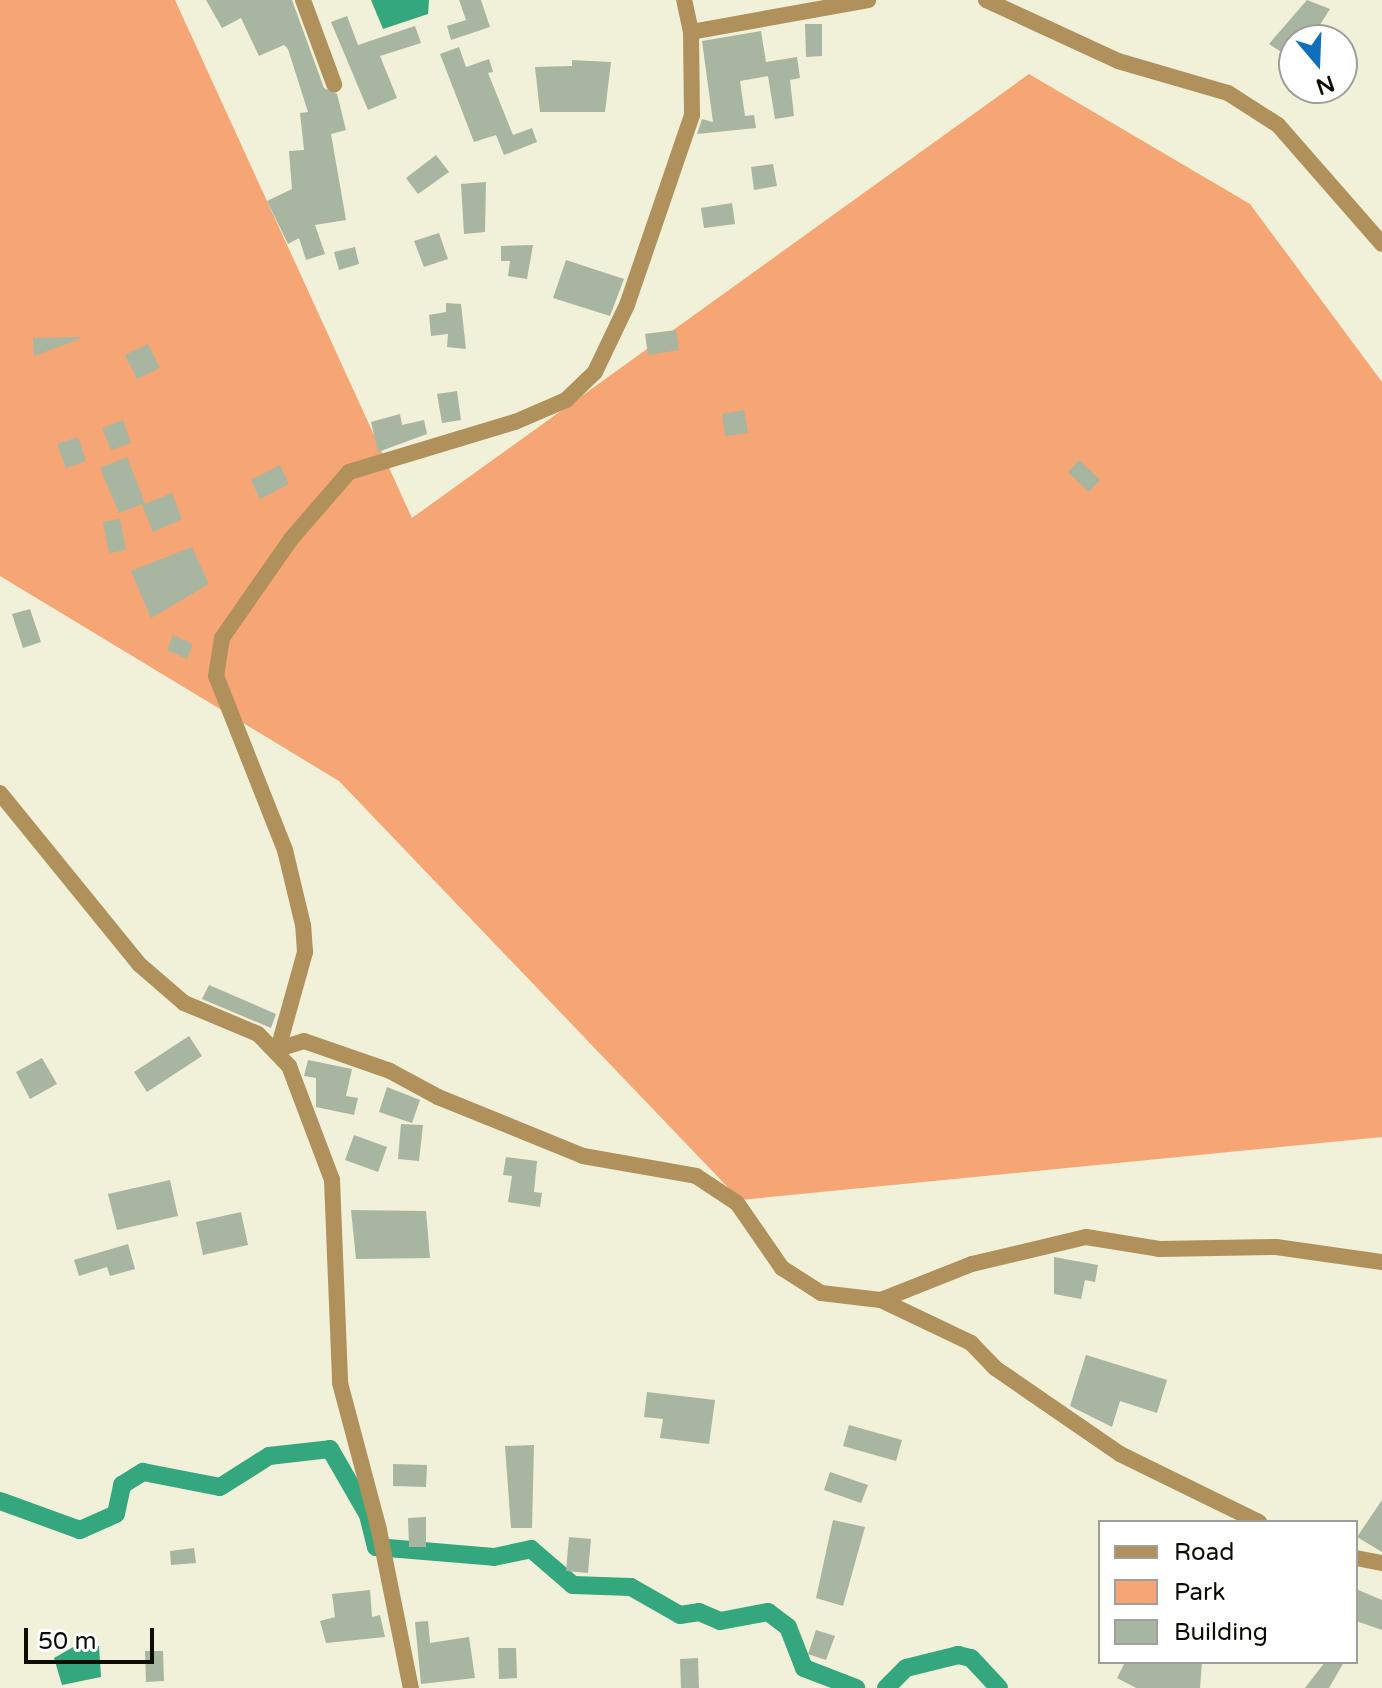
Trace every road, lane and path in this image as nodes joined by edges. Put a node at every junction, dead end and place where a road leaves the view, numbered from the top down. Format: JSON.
{"nodes":[{"id":1,"x":303,"y":0,"type":"edge"},
{"id":2,"x":684,"y":0,"type":"edge"},
{"id":3,"x":868,"y":0,"type":"edge"},
{"id":4,"x":986,"y":0,"type":"edge"},
{"id":5,"x":845,"y":4,"type":"edge"},
{"id":6,"x":691,"y":32,"type":"junction"},
{"id":7,"x":334,"y":84,"type":"dead end"},
{"id":8,"x":1382,"y":244,"type":"edge"},
{"id":9,"x":0,"y":793,"type":"edge"},
{"id":10,"x":278,"y":1049,"type":"junction"},
{"id":11,"x":1382,"y":1262,"type":"edge"},
{"id":12,"x":881,"y":1300,"type":"junction"},
{"id":13,"x":1255,"y":1520,"type":"edge"},
{"id":14,"x":1358,"y":1558,"type":"edge"},
{"id":15,"x":1382,"y":1563,"type":"edge"},
{"id":16,"x":411,"y":1688,"type":"edge"}],
"edges":[{"from":1,"to":7,"type":"street"},
{"from":2,"to":6,"type":"street"},
{"from":3,"to":5,"type":"street"},
{"from":4,"to":8,"type":"street"},
{"from":5,"to":6,"type":"street"},
{"from":6,"to":10,"type":"street"},
{"from":9,"to":10,"type":"street"},
{"from":10,"to":12,"type":"street"},
{"from":10,"to":16,"type":"street"},
{"from":11,"to":12,"type":"street"},
{"from":12,"to":13,"type":"street"},
{"from":14,"to":15,"type":"street"}]}
